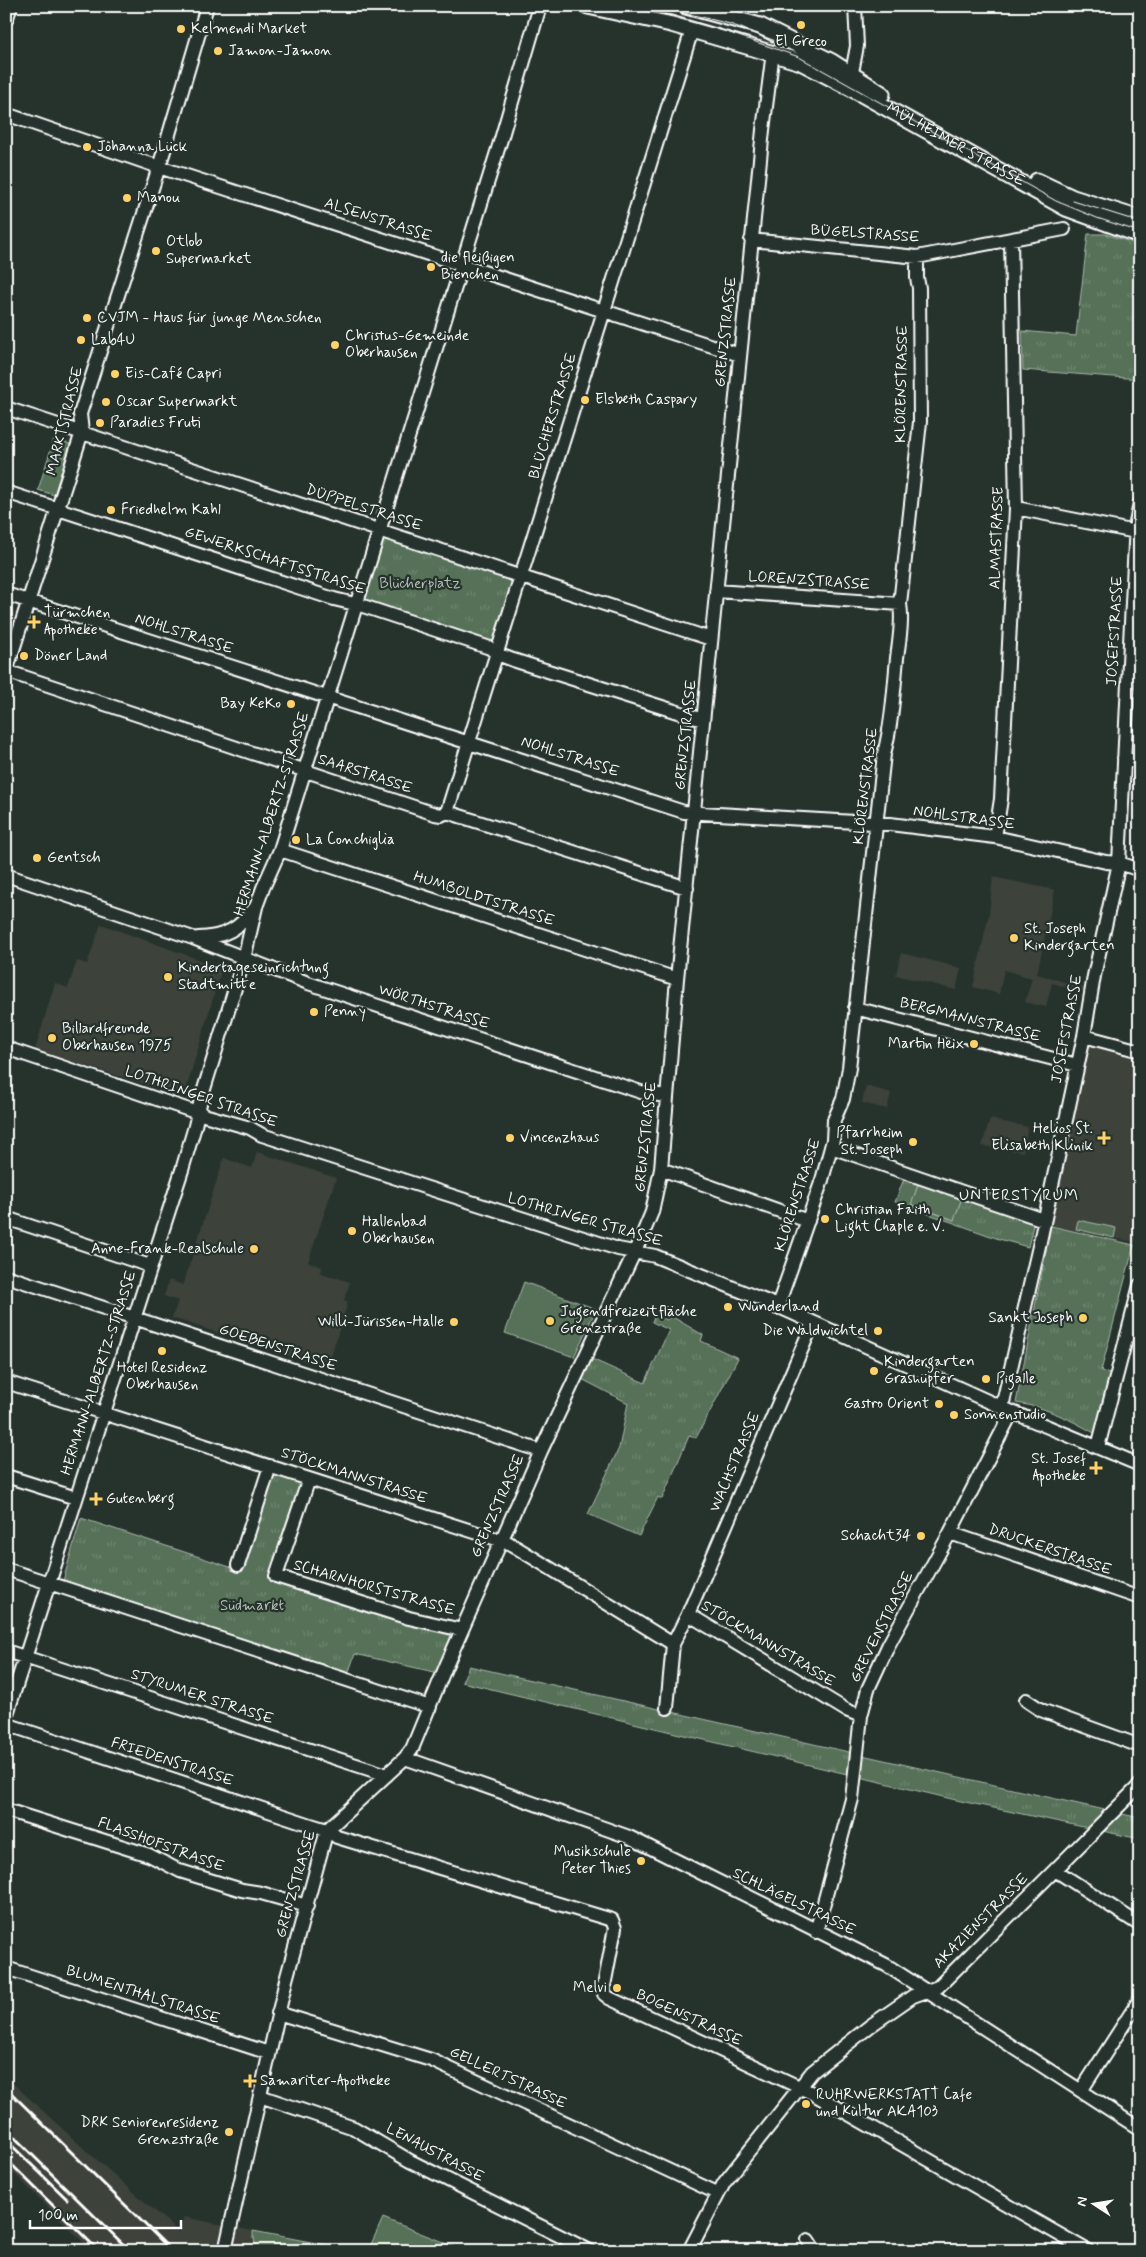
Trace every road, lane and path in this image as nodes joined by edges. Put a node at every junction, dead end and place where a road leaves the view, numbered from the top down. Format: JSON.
{"nodes":[{"id":1,"x":10,"y":6,"type":"edge"},
{"id":2,"x":207,"y":6,"type":"edge"},
{"id":3,"x":540,"y":6,"type":"edge"},
{"id":4,"x":588,"y":6,"type":"edge"},
{"id":5,"x":686,"y":6,"type":"edge"},
{"id":6,"x":855,"y":6,"type":"edge"},
{"id":7,"x":6,"y":20,"type":"edge"},
{"id":8,"x":779,"y":35,"type":"junction"},
{"id":9,"x":689,"y":37,"type":"junction"},
{"id":10,"x":773,"y":52,"type":"junction"},
{"id":11,"x":851,"y":80,"type":"junction"},
{"id":12,"x":6,"y":114,"type":"edge"},
{"id":13,"x":159,"y":167,"type":"junction"},
{"id":14,"x":1140,"y":219,"type":"edge"},
{"id":15,"x":1064,"y":229,"type":"dead end"},
{"id":16,"x":1140,"y":235,"type":"edge"},
{"id":17,"x":1011,"y":239,"type":"junction"},
{"id":18,"x":751,"y":240,"type":"junction"},
{"id":19,"x":917,"y":256,"type":"junction"},
{"id":20,"x":462,"y":264,"type":"junction"},
{"id":21,"x":604,"y":310,"type":"junction"},
{"id":22,"x":740,"y":355,"type":"junction"},
{"id":23,"x":6,"y":408,"type":"edge"},
{"id":24,"x":82,"y":432,"type":"junction"},
{"id":25,"x":6,"y":492,"type":"edge"},
{"id":26,"x":1140,"y":503,"type":"edge"},
{"id":27,"x":58,"y":508,"type":"junction"},
{"id":28,"x":1016,"y":508,"type":"junction"},
{"id":29,"x":378,"y":530,"type":"junction"},
{"id":30,"x":1136,"y":532,"type":"junction"},
{"id":31,"x":520,"y":576,"type":"junction"},
{"id":32,"x":716,"y":591,"type":"junction"},
{"id":33,"x":6,"y":594,"type":"edge"},
{"id":34,"x":29,"y":601,"type":"junction"},
{"id":35,"x":356,"y":604,"type":"junction"},
{"id":36,"x":900,"y":604,"type":"junction"},
{"id":37,"x":712,"y":638,"type":"junction"},
{"id":38,"x":497,"y":654,"type":"junction"},
{"id":39,"x":6,"y":671,"type":"edge"},
{"id":40,"x":1134,"y":680,"type":"edge"},
{"id":41,"x":327,"y":696,"type":"junction"},
{"id":42,"x":703,"y":720,"type":"junction"},
{"id":43,"x":469,"y":742,"type":"junction"},
{"id":44,"x":1124,"y":758,"type":"junction"},
{"id":45,"x":1140,"y":763,"type":"edge"},
{"id":46,"x":304,"y":771,"type":"junction"},
{"id":47,"x":694,"y":811,"type":"junction"},
{"id":48,"x":447,"y":812,"type":"junction"},
{"id":49,"x":878,"y":824,"type":"junction"},
{"id":50,"x":995,"y":837,"type":"junction"},
{"id":51,"x":280,"y":850,"type":"junction"},
{"id":52,"x":1119,"y":863,"type":"junction"},
{"id":53,"x":1140,"y":870,"type":"edge"},
{"id":54,"x":6,"y":875,"type":"edge"},
{"id":55,"x":687,"y":888,"type":"junction"},
{"id":56,"x":256,"y":907,"type":"junction"},
{"id":57,"x":193,"y":938,"type":"junction"},
{"id":58,"x":244,"y":959,"type":"junction"},
{"id":59,"x":677,"y":979,"type":"junction"},
{"id":60,"x":855,"y":1008,"type":"junction"},
{"id":61,"x":1084,"y":1036,"type":"junction"},
{"id":62,"x":6,"y":1048,"type":"edge"},
{"id":63,"x":1140,"y":1051,"type":"edge"},
{"id":64,"x":1077,"y":1065,"type":"junction"},
{"id":65,"x":667,"y":1096,"type":"junction"},
{"id":66,"x":198,"y":1112,"type":"junction"},
{"id":67,"x":831,"y":1147,"type":"junction"},
{"id":68,"x":661,"y":1169,"type":"junction"},
{"id":69,"x":6,"y":1218,"type":"edge"},
{"id":70,"x":1044,"y":1220,"type":"junction"},
{"id":71,"x":808,"y":1221,"type":"junction"},
{"id":72,"x":634,"y":1252,"type":"junction"},
{"id":73,"x":150,"y":1266,"type":"junction"},
{"id":74,"x":6,"y":1276,"type":"edge"},
{"id":75,"x":1140,"y":1285,"type":"edge"},
{"id":76,"x":777,"y":1308,"type":"junction"},
{"id":77,"x":133,"y":1318,"type":"junction"},
{"id":78,"x":813,"y":1323,"type":"junction"},
{"id":79,"x":6,"y":1382,"type":"edge"},
{"id":80,"x":1007,"y":1410,"type":"junction"},
{"id":81,"x":103,"y":1412,"type":"junction"},
{"id":82,"x":1098,"y":1447,"type":"junction"},
{"id":83,"x":541,"y":1451,"type":"junction"},
{"id":84,"x":1140,"y":1465,"type":"edge"},
{"id":85,"x":270,"y":1466,"type":"junction"},
{"id":86,"x":6,"y":1476,"type":"edge"},
{"id":87,"x":309,"y":1479,"type":"junction"},
{"id":88,"x":76,"y":1498,"type":"junction"},
{"id":89,"x":950,"y":1533,"type":"junction"},
{"id":90,"x":500,"y":1541,"type":"junction"},
{"id":91,"x":238,"y":1565,"type":"dead end"},
{"id":92,"x":6,"y":1569,"type":"edge"},
{"id":93,"x":49,"y":1583,"type":"junction"},
{"id":94,"x":1140,"y":1598,"type":"edge"},
{"id":95,"x":688,"y":1614,"type":"junction"},
{"id":96,"x":462,"y":1630,"type":"junction"},
{"id":97,"x":673,"y":1644,"type":"junction"},
{"id":98,"x":6,"y":1651,"type":"edge"},
{"id":99,"x":26,"y":1657,"type":"junction"},
{"id":100,"x":1026,"y":1700,"type":"dead end"},
{"id":101,"x":430,"y":1707,"type":"junction"},
{"id":102,"x":667,"y":1708,"type":"dead end"},
{"id":103,"x":861,"y":1716,"type":"junction"},
{"id":104,"x":6,"y":1717,"type":"edge"},
{"id":105,"x":6,"y":1724,"type":"edge"},
{"id":106,"x":1140,"y":1746,"type":"edge"},
{"id":107,"x":405,"y":1758,"type":"junction"},
{"id":108,"x":387,"y":1775,"type":"junction"},
{"id":109,"x":1140,"y":1785,"type":"edge"},
{"id":110,"x":6,"y":1810,"type":"edge"},
{"id":111,"x":327,"y":1830,"type":"junction"},
{"id":112,"x":1055,"y":1870,"type":"junction"},
{"id":113,"x":307,"y":1906,"type":"junction"},
{"id":114,"x":1140,"y":1925,"type":"edge"},
{"id":115,"x":816,"y":1932,"type":"junction"},
{"id":116,"x":6,"y":1968,"type":"edge"},
{"id":117,"x":928,"y":1991,"type":"junction"},
{"id":118,"x":1140,"y":1999,"type":"edge"},
{"id":119,"x":278,"y":2013,"type":"junction"},
{"id":120,"x":269,"y":2053,"type":"junction"},
{"id":121,"x":802,"y":2088,"type":"junction"},
{"id":122,"x":1081,"y":2091,"type":"junction"},
{"id":123,"x":260,"y":2096,"type":"junction"},
{"id":124,"x":1140,"y":2129,"type":"edge"},
{"id":125,"x":717,"y":2193,"type":"junction"},
{"id":126,"x":225,"y":2251,"type":"edge"},
{"id":127,"x":590,"y":2251,"type":"edge"},
{"id":128,"x":689,"y":2251,"type":"edge"},
{"id":129,"x":1088,"y":2251,"type":"edge"}],
"edges":[{"from":1,"to":7,"type":"street"},
{"from":2,"to":13,"type":"street","name":"MARKTSTRASSE"},
{"from":3,"to":20,"type":"street","name":"HERMANN-ALBERTZ-STRASSE"},
{"from":4,"to":9,"type":"main road","name":"MÜLHEIMER STRASSE"},
{"from":5,"to":8,"type":"main road","name":"MÜLHEIMER STRASSE"},
{"from":6,"to":11,"type":"street"},
{"from":8,"to":10,"type":"main road"},
{"from":8,"to":11,"type":"main road","name":"MÜLHEIMER STRASSE"},
{"from":9,"to":10,"type":"main road","name":"MÜLHEIMER STRASSE"},
{"from":9,"to":21,"type":"street","name":"BLÜCHERSTRASSE"},
{"from":10,"to":11,"type":"main road","name":"MÜLHEIMER STRASSE"},
{"from":10,"to":18,"type":"street","name":"GRENZSTRASSE"},
{"from":11,"to":14,"type":"main road","name":"MÜLHEIMER STRASSE"},
{"from":11,"to":16,"type":"main road","name":"MÜLHEIMER STRASSE"},
{"from":12,"to":13,"type":"street","name":"ALSENSTRASSE"},
{"from":13,"to":20,"type":"street","name":"ALSENSTRASSE"},
{"from":13,"to":24,"type":"street","name":"MARKTSTRASSE"},
{"from":15,"to":17,"type":"street","name":"BÜGELSTRASSE"},
{"from":17,"to":19,"type":"street","name":"BÜGELSTRASSE"},
{"from":17,"to":28,"type":"street","name":"ALMASTRASSE"},
{"from":18,"to":19,"type":"street","name":"BÜGELSTRASSE"},
{"from":18,"to":22,"type":"street","name":"GRENZSTRASSE"},
{"from":19,"to":36,"type":"street","name":"KLÖRENSTRASSE"},
{"from":20,"to":21,"type":"street","name":"ALSENSTRASSE"},
{"from":20,"to":29,"type":"street","name":"HERMANN-ALBERTZ-STRASSE"},
{"from":21,"to":22,"type":"street","name":"ALSENSTRASSE"},
{"from":21,"to":31,"type":"street","name":"BLÜCHERSTRASSE"},
{"from":22,"to":32,"type":"street","name":"GRENZSTRASSE"},
{"from":23,"to":24,"type":"street","name":"DÜPPELSTRASSE"},
{"from":24,"to":27,"type":"street","name":"MARKTSTRASSE"},
{"from":24,"to":29,"type":"street","name":"DÜPPELSTRASSE"},
{"from":25,"to":27,"type":"street","name":"GEWERKSCHAFTSSTRASSE"},
{"from":26,"to":30,"type":"street","name":"JOSEFSTRASSE"},
{"from":27,"to":34,"type":"street","name":"MARKTSTRASSE"},
{"from":27,"to":35,"type":"street","name":"GEWERKSCHAFTSSTRASSE"},
{"from":28,"to":30,"type":"street"},
{"from":28,"to":50,"type":"street","name":"ALMASTRASSE"},
{"from":29,"to":31,"type":"street","name":"DÜPPELSTRASSE"},
{"from":29,"to":35,"type":"street","name":"HERMANN-ALBERTZ-STRASSE"},
{"from":30,"to":40,"type":"street","name":"JOSEFSTRASSE"},
{"from":31,"to":37,"type":"street","name":"DÜPPELSTRASSE"},
{"from":31,"to":38,"type":"street","name":"BLÜCHERSTRASSE"},
{"from":32,"to":36,"type":"street","name":"LORENZSTRASSE"},
{"from":32,"to":37,"type":"street","name":"GRENZSTRASSE"},
{"from":33,"to":34,"type":"street","name":"NOHLSTRASSE"},
{"from":34,"to":39,"type":"street","name":"MARKTSTRASSE"},
{"from":34,"to":41,"type":"street","name":"NOHLSTRASSE"},
{"from":35,"to":38,"type":"street","name":"GEWERKSCHAFTSSTRASSE"},
{"from":35,"to":41,"type":"street","name":"HERMANN-ALBERTZ-STRASSE"},
{"from":36,"to":49,"type":"street","name":"KLÖRENSTRASSE"},
{"from":37,"to":42,"type":"street","name":"GRENZSTRASSE"},
{"from":38,"to":42,"type":"street","name":"GEWERKSCHAFTSSTRASSE"},
{"from":38,"to":43,"type":"street","name":"BLÜCHERSTRASSE"},
{"from":39,"to":46,"type":"street","name":"SAARSTRASSE"},
{"from":40,"to":44,"type":"street","name":"JOSEFSTRASSE"},
{"from":41,"to":43,"type":"street","name":"NOHLSTRASSE"},
{"from":41,"to":46,"type":"street","name":"HERMANN-ALBERTZ-STRASSE"},
{"from":42,"to":47,"type":"street","name":"GRENZSTRASSE"},
{"from":43,"to":47,"type":"street","name":"NOHLSTRASSE"},
{"from":43,"to":48,"type":"street","name":"BLÜCHERSTRASSE"},
{"from":44,"to":45,"type":"street"},
{"from":44,"to":52,"type":"street","name":"JOSEFSTRASSE"},
{"from":46,"to":48,"type":"street","name":"SAARSTRASSE"},
{"from":46,"to":51,"type":"street","name":"HERMANN-ALBERTZ-STRASSE"},
{"from":47,"to":49,"type":"street","name":"NOHLSTRASSE"},
{"from":47,"to":55,"type":"street","name":"GRENZSTRASSE"},
{"from":48,"to":55,"type":"street","name":"SAARSTRASSE"},
{"from":49,"to":50,"type":"street","name":"NOHLSTRASSE"},
{"from":49,"to":60,"type":"street","name":"KLÖRENSTRASSE"},
{"from":50,"to":52,"type":"street","name":"NOHLSTRASSE"},
{"from":51,"to":56,"type":"street","name":"HERMANN-ALBERTZ-STRASSE"},
{"from":51,"to":59,"type":"street","name":"HUMBOLDTSTRASSE"},
{"from":52,"to":53,"type":"street","name":"NOHLSTRASSE"},
{"from":52,"to":61,"type":"street","name":"JOSEFSTRASSE"},
{"from":54,"to":57,"type":"street","name":"WÖRTHSTRASSE"},
{"from":55,"to":59,"type":"street","name":"GRENZSTRASSE"},
{"from":56,"to":57,"type":"street","name":"WÖRTHSTRASSE"},
{"from":56,"to":58,"type":"street","name":"HERMANN-ALBERTZ-STRASSE"},
{"from":57,"to":58,"type":"street","name":"WÖRTHSTRASSE"},
{"from":58,"to":65,"type":"street","name":"WÖRTHSTRASSE"},
{"from":58,"to":66,"type":"street","name":"HERMANN-ALBERTZ-STRASSE"},
{"from":59,"to":65,"type":"street","name":"GRENZSTRASSE"},
{"from":60,"to":64,"type":"street","name":"BERGMANNSTRASSE"},
{"from":60,"to":67,"type":"street","name":"KLÖRENSTRASSE"},
{"from":61,"to":63,"type":"street"},
{"from":61,"to":64,"type":"street","name":"JOSEFSTRASSE"},
{"from":62,"to":66,"type":"street","name":"LOTHRINGER STRASSE"},
{"from":64,"to":70,"type":"street","name":"JOSEFSTRASSE"},
{"from":65,"to":68,"type":"street","name":"GRENZSTRASSE"},
{"from":66,"to":72,"type":"street","name":"LOTHRINGER STRASSE"},
{"from":66,"to":73,"type":"street","name":"HERMANN-ALBERTZ-STRASSE"},
{"from":67,"to":70,"type":"street"},
{"from":67,"to":71,"type":"street","name":"KLÖRENSTRASSE"},
{"from":68,"to":71,"type":"street"},
{"from":68,"to":72,"type":"street","name":"GRENZSTRASSE"},
{"from":69,"to":73,"type":"street"},
{"from":70,"to":80,"type":"street","name":"JOSEFSTRASSE"},
{"from":71,"to":76,"type":"street","name":"KLÖRENSTRASSE"},
{"from":72,"to":76,"type":"street","name":"LOTHRINGER STRASSE"},
{"from":72,"to":83,"type":"street","name":"GRENZSTRASSE"},
{"from":73,"to":77,"type":"street","name":"HERMANN-ALBERTZ-STRASSE"},
{"from":74,"to":77,"type":"street","name":"GOEBENSTRASSE"},
{"from":75,"to":82,"type":"street"},
{"from":76,"to":78,"type":"street","name":"LOTHRINGER STRASSE"},
{"from":77,"to":81,"type":"street","name":"HERMANN-ALBERTZ-STRASSE"},
{"from":77,"to":83,"type":"street","name":"GOEBENSTRASSE"},
{"from":78,"to":80,"type":"street","name":"LOTHRINGER STRASSE"},
{"from":78,"to":95,"type":"street","name":"WACHSTRASSE"},
{"from":79,"to":81,"type":"street","name":"STÖCKMANNSTRASSE"},
{"from":80,"to":82,"type":"street","name":"LOTHRINGER STRASSE"},
{"from":80,"to":89,"type":"street","name":"GREVENSTRASSE"},
{"from":81,"to":85,"type":"street","name":"STÖCKMANNSTRASSE"},
{"from":81,"to":88,"type":"street","name":"HERMANN-ALBERTZ-STRASSE"},
{"from":82,"to":84,"type":"street","name":"LOTHRINGER STRASSE"},
{"from":83,"to":90,"type":"street","name":"GRENZSTRASSE"},
{"from":85,"to":87,"type":"street","name":"STÖCKMANNSTRASSE"},
{"from":85,"to":91,"type":"street"},
{"from":86,"to":88,"type":"street"},
{"from":87,"to":90,"type":"street","name":"STÖCKMANNSTRASSE"},
{"from":87,"to":96,"type":"street","name":"SCHARNHORSTSTRASSE"},
{"from":88,"to":93,"type":"street","name":"HERMANN-ALBERTZ-STRASSE"},
{"from":89,"to":94,"type":"street","name":"DRUCKERSTRASSE"},
{"from":89,"to":103,"type":"street","name":"GREVENSTRASSE"},
{"from":90,"to":96,"type":"street","name":"GRENZSTRASSE"},
{"from":90,"to":97,"type":"street","name":"STÖCKMANNSTRASSE"},
{"from":92,"to":93,"type":"street"},
{"from":93,"to":99,"type":"street","name":"HERMANN-ALBERTZ-STRASSE"},
{"from":93,"to":101,"type":"street"},
{"from":95,"to":97,"type":"street","name":"STÖCKMANNSTRASSE"},
{"from":95,"to":103,"type":"street","name":"STÖCKMANNSTRASSE"},
{"from":96,"to":101,"type":"street","name":"GRENZSTRASSE"},
{"from":97,"to":102,"type":"street","name":"STÖCKMANNSTRASSE"},
{"from":98,"to":99,"type":"street","name":"STYRUMER STRASSE"},
{"from":99,"to":104,"type":"street","name":"HERMANN-ALBERTZ-STRASSE"},
{"from":99,"to":108,"type":"street","name":"STYRUMER STRASSE"},
{"from":100,"to":106,"type":"street"},
{"from":101,"to":107,"type":"street","name":"GRENZSTRASSE"},
{"from":103,"to":115,"type":"street","name":"GREVENSTRASSE"},
{"from":105,"to":111,"type":"street","name":"FRIEDENSTRASSE"},
{"from":107,"to":108,"type":"street","name":"GRENZSTRASSE"},
{"from":107,"to":115,"type":"street","name":"SCHLÄGELSTRASSE"},
{"from":108,"to":111,"type":"street","name":"GRENZSTRASSE"},
{"from":109,"to":112,"type":"street","name":"AKAZIENSTRASSE"},
{"from":110,"to":113,"type":"street","name":"FLASSHOFSTRASSE"},
{"from":111,"to":113,"type":"street","name":"GRENZSTRASSE"},
{"from":111,"to":121,"type":"street","name":"BOGENSTRASSE"},
{"from":112,"to":114,"type":"street"},
{"from":112,"to":117,"type":"street","name":"AKAZIENSTRASSE"},
{"from":113,"to":119,"type":"street","name":"GRENZSTRASSE"},
{"from":115,"to":117,"type":"street","name":"SCHLÄGELSTRASSE"},
{"from":116,"to":120,"type":"street","name":"BLUMENTHALSTRASSE"},
{"from":117,"to":121,"type":"street","name":"AKAZIENSTRASSE"},
{"from":117,"to":122,"type":"street","name":"SCHLÄGELSTRASSE"},
{"from":118,"to":122,"type":"street"},
{"from":119,"to":120,"type":"street","name":"GRENZSTRASSE"},
{"from":119,"to":125,"type":"street","name":"GELLERTSTRASSE"},
{"from":120,"to":123,"type":"street","name":"GRENZSTRASSE"},
{"from":121,"to":125,"type":"street","name":"AKAZIENSTRASSE"},
{"from":121,"to":129,"type":"street","name":"BOGENSTRASSE"},
{"from":122,"to":124,"type":"street","name":"SCHLÄGELSTRASSE"},
{"from":123,"to":126,"type":"street","name":"GRENZSTRASSE"},
{"from":123,"to":127,"type":"street","name":"LENAUSTRASSE"},
{"from":125,"to":128,"type":"street","name":"AKAZIENSTRASSE"}]}
